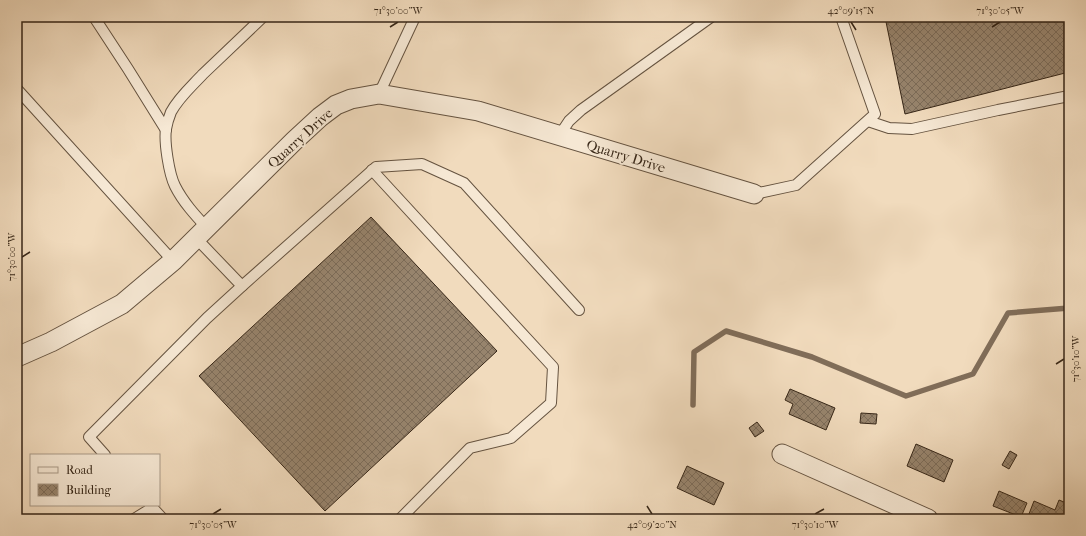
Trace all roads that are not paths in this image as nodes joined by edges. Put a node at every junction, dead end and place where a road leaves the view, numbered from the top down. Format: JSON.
{"nodes":[{"id":1,"x":94,"y":17,"type":"edge"},
{"id":2,"x":263,"y":17,"type":"edge"},
{"id":3,"x":415,"y":17,"type":"edge"},
{"id":4,"x":711,"y":17,"type":"edge"},
{"id":5,"x":841,"y":17,"type":"edge"},
{"id":6,"x":17,"y":89,"type":"edge"},
{"id":7,"x":378,"y":94,"type":"junction"},
{"id":8,"x":1069,"y":96,"type":"edge"},
{"id":9,"x":868,"y":120,"type":"junction"},
{"id":10,"x":166,"y":130,"type":"junction"},
{"id":11,"x":559,"y":136,"type":"junction"},
{"id":12,"x":372,"y":170,"type":"junction"},
{"id":13,"x":754,"y":194,"type":"joint"},
{"id":14,"x":202,"y":233,"type":"junction"},
{"id":15,"x":173,"y":261,"type":"junction"},
{"id":16,"x":242,"y":286,"type":"junction"},
{"id":17,"x":579,"y":310,"type":"dead end"},
{"id":18,"x":17,"y":357,"type":"edge"},
{"id":19,"x":104,"y":454,"type":"edge"},
{"id":20,"x":782,"y":454,"type":"dead end"},
{"id":21,"x":151,"y":506,"type":"edge"},
{"id":22,"x":134,"y":519,"type":"edge"},
{"id":23,"x":163,"y":519,"type":"edge"},
{"id":24,"x":400,"y":519,"type":"edge"},
{"id":25,"x":928,"y":519,"type":"edge"}],
"edges":[{"from":1,"to":10,"type":"lane"},
{"from":2,"to":10,"type":"lane"},
{"from":3,"to":7,"type":"lane"},
{"from":4,"to":11,"type":"lane"},
{"from":5,"to":9,"type":"lane"},
{"from":6,"to":15,"type":"lane"},
{"from":7,"to":11,"type":"street","name":"Quarry Drive"},
{"from":7,"to":14,"type":"street","name":"Quarry Drive"},
{"from":8,"to":9,"type":"lane"},
{"from":9,"to":13,"type":"lane"},
{"from":10,"to":14,"type":"lane"},
{"from":11,"to":13,"type":"street","name":"Quarry Drive"},
{"from":12,"to":16,"type":"lane"},
{"from":12,"to":17,"type":"lane"},
{"from":12,"to":24,"type":"lane"},
{"from":14,"to":15,"type":"street","name":"Quarry Drive"},
{"from":14,"to":16,"type":"lane"},
{"from":15,"to":18,"type":"street","name":"Quarry Drive"},
{"from":16,"to":19,"type":"lane"},
{"from":20,"to":25,"type":"street"},
{"from":21,"to":22,"type":"lane"},
{"from":21,"to":23,"type":"lane"}]}
